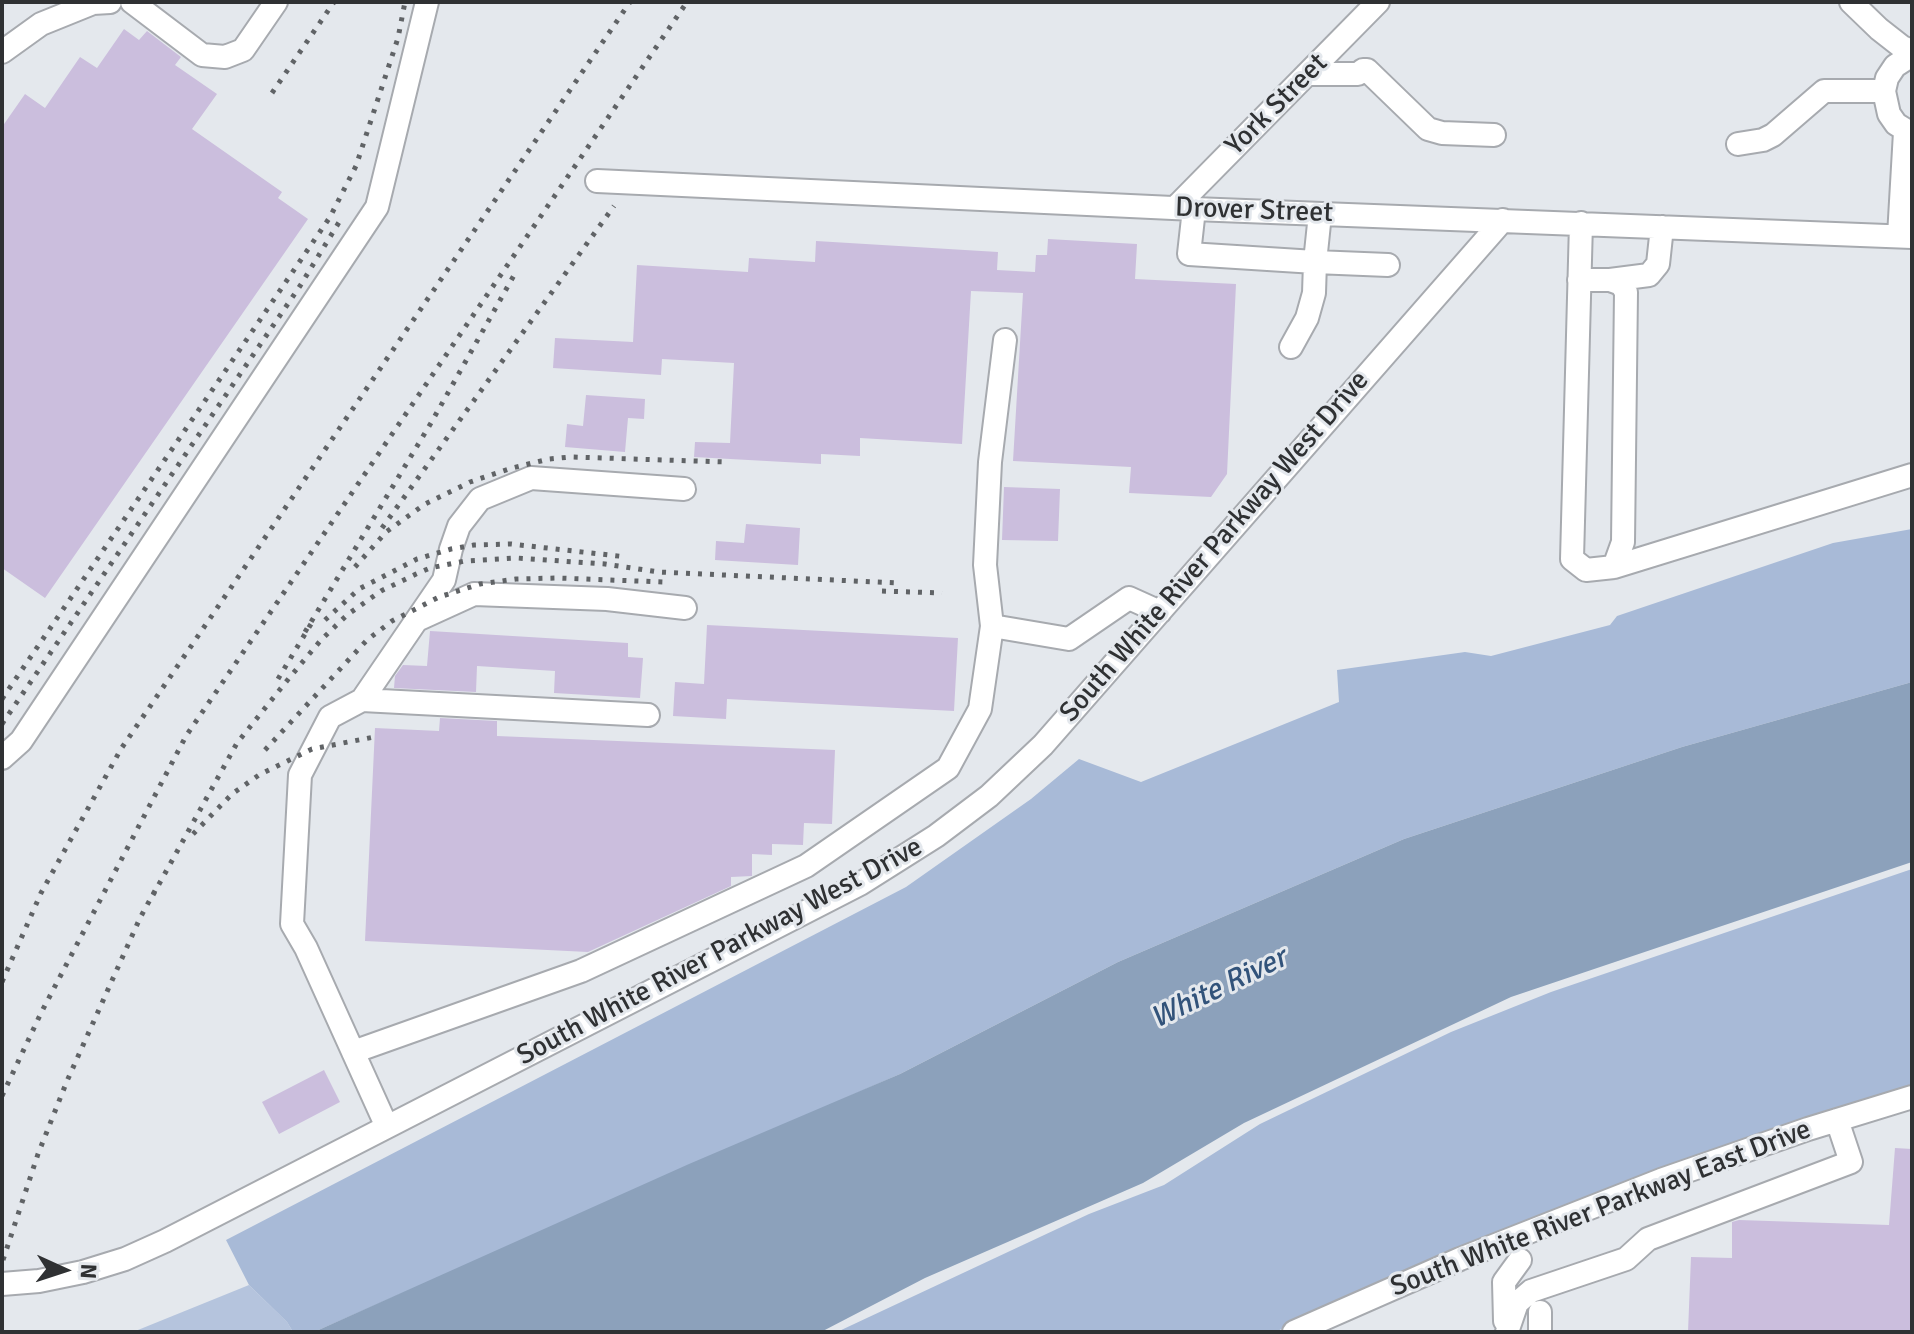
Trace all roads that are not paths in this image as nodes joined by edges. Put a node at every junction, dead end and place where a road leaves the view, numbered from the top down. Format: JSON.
{"nodes":[{"id":1,"x":110,"y":2,"type":"edge"},
{"id":2,"x":132,"y":2,"type":"edge"},
{"id":3,"x":276,"y":2,"type":"edge"},
{"id":4,"x":427,"y":2,"type":"edge"},
{"id":5,"x":1378,"y":2,"type":"edge"},
{"id":6,"x":1851,"y":2,"type":"edge"},
{"id":7,"x":2,"y":52,"type":"edge"},
{"id":8,"x":1906,"y":57,"type":"edge"},
{"id":9,"x":1307,"y":74,"type":"junction"},
{"id":10,"x":1884,"y":91,"type":"junction"},
{"id":11,"x":1909,"y":133,"type":"edge"},
{"id":12,"x":1494,"y":135,"type":"dead end"},
{"id":13,"x":1738,"y":144,"type":"dead end"},
{"id":14,"x":597,"y":181,"type":"dead end"},
{"id":15,"x":1185,"y":209,"type":"junction"},
{"id":16,"x":1320,"y":214,"type":"junction"},
{"id":17,"x":1503,"y":220,"type":"junction"},
{"id":18,"x":1581,"y":223,"type":"junction"},
{"id":19,"x":1662,"y":227,"type":"junction"},
{"id":20,"x":1906,"y":237,"type":"edge"},
{"id":21,"x":1315,"y":262,"type":"junction"},
{"id":22,"x":1388,"y":265,"type":"dead end"},
{"id":23,"x":1579,"y":280,"type":"junction"},
{"id":24,"x":1610,"y":280,"type":"junction"},
{"id":25,"x":1005,"y":340,"type":"dead end"},
{"id":26,"x":1291,"y":347,"type":"dead end"},
{"id":27,"x":1912,"y":475,"type":"edge"},
{"id":28,"x":684,"y":489,"type":"dead end"},
{"id":29,"x":1614,"y":567,"type":"junction"},
{"id":30,"x":685,"y":608,"type":"dead end"},
{"id":31,"x":1160,"y":612,"type":"junction"},
{"id":32,"x":415,"y":621,"type":"junction"},
{"id":33,"x":992,"y":626,"type":"junction"},
{"id":34,"x":362,"y":700,"type":"junction"},
{"id":35,"x":648,"y":715,"type":"dead end"},
{"id":36,"x":2,"y":758,"type":"edge"},
{"id":37,"x":353,"y":1052,"type":"junction"},
{"id":38,"x":1912,"y":1097,"type":"edge"},
{"id":39,"x":1837,"y":1120,"type":"junction"},
{"id":40,"x":387,"y":1127,"type":"junction"},
{"id":41,"x":1512,"y":1239,"type":"junction"},
{"id":42,"x":1520,"y":1260,"type":"junction"},
{"id":43,"x":2,"y":1284,"type":"edge"},
{"id":44,"x":1531,"y":1291,"type":"junction"},
{"id":45,"x":1507,"y":1331,"type":"edge"},
{"id":46,"x":1294,"y":1332,"type":"edge"}],
"edges":[{"from":1,"to":7,"type":"street"},
{"from":2,"to":3,"type":"street"},
{"from":4,"to":36,"type":"street"},
{"from":5,"to":9,"type":"street","name":"York Street"},
{"from":6,"to":8,"type":"street"},
{"from":8,"to":10,"type":"street"},
{"from":9,"to":12,"type":"street"},
{"from":9,"to":15,"type":"street","name":"York Street"},
{"from":10,"to":11,"type":"street"},
{"from":10,"to":13,"type":"street"},
{"from":11,"to":20,"type":"street"},
{"from":14,"to":15,"type":"street","name":"Drover Street"},
{"from":15,"to":16,"type":"street","name":"Drover Street"},
{"from":15,"to":21,"type":"street"},
{"from":16,"to":17,"type":"street","name":"Drover Street"},
{"from":16,"to":21,"type":"street"},
{"from":17,"to":18,"type":"street","name":"Drover Street"},
{"from":17,"to":31,"type":"street","name":"South White River Parkway West Drive"},
{"from":18,"to":19,"type":"street","name":"Drover Street"},
{"from":18,"to":23,"type":"street"},
{"from":19,"to":20,"type":"street","name":"Drover Street"},
{"from":19,"to":24,"type":"street"},
{"from":21,"to":22,"type":"street"},
{"from":21,"to":26,"type":"street"},
{"from":23,"to":24,"type":"street"},
{"from":23,"to":29,"type":"street"},
{"from":24,"to":29,"type":"street"},
{"from":25,"to":33,"type":"street"},
{"from":27,"to":29,"type":"street"},
{"from":28,"to":32,"type":"street"},
{"from":30,"to":32,"type":"street"},
{"from":31,"to":33,"type":"street"},
{"from":31,"to":40,"type":"street","name":"South White River Parkway West Drive"},
{"from":32,"to":34,"type":"street"},
{"from":33,"to":37,"type":"street"},
{"from":34,"to":35,"type":"street"},
{"from":34,"to":37,"type":"street"},
{"from":37,"to":40,"type":"street"},
{"from":38,"to":39,"type":"street","name":"South White River Parkway East Drive"},
{"from":39,"to":41,"type":"street","name":"South White River Parkway East Drive"},
{"from":39,"to":44,"type":"street"},
{"from":40,"to":43,"type":"street","name":"South White River Parkway West Drive"},
{"from":41,"to":42,"type":"street"},
{"from":41,"to":46,"type":"street","name":"South White River Parkway East Drive"},
{"from":42,"to":44,"type":"street"},
{"from":42,"to":45,"type":"street"},
{"from":44,"to":45,"type":"street"}]}
